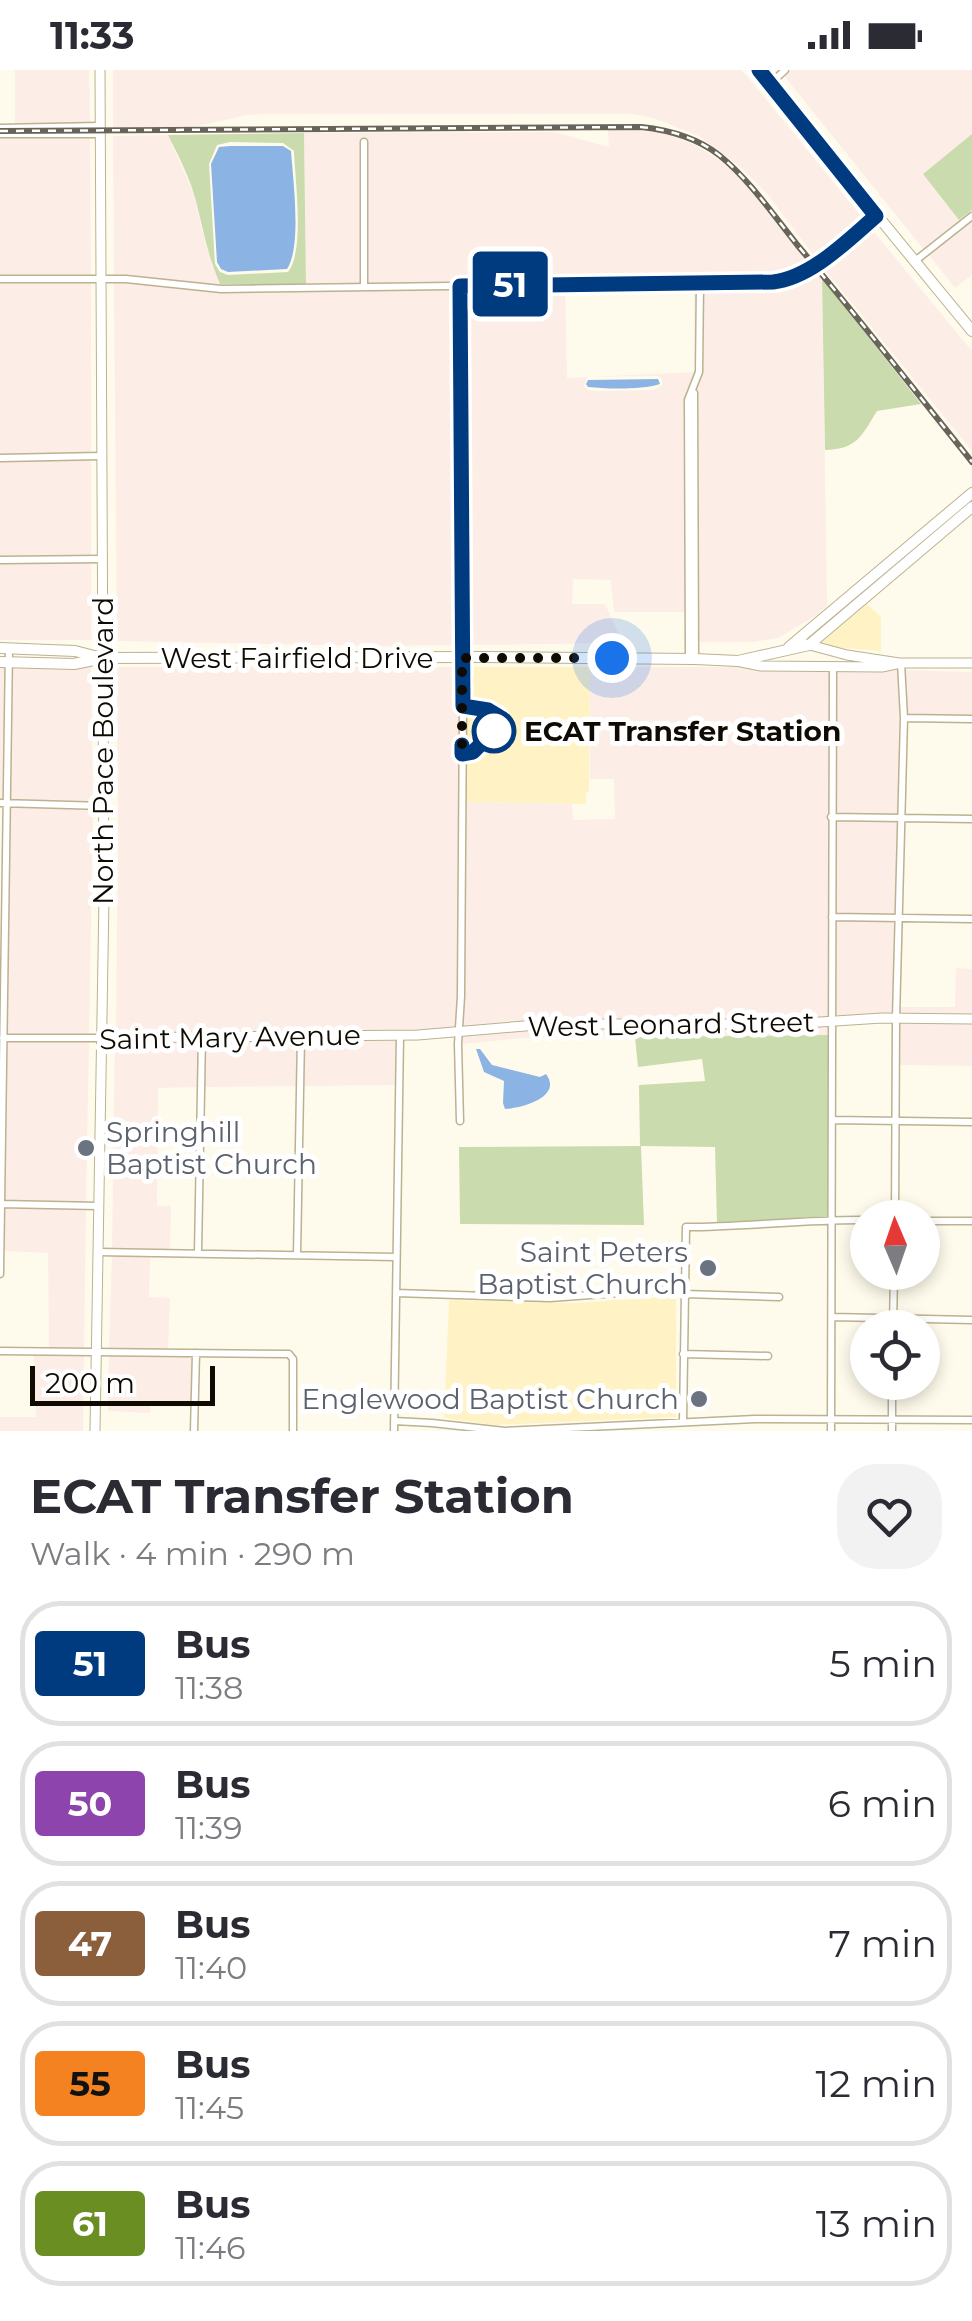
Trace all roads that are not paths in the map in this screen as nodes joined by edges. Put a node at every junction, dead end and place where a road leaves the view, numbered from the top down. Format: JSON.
{"nodes":[{"id":1,"x":100,"y":70,"type":"edge"},
{"id":2,"x":776,"y":70,"type":"edge"},
{"id":3,"x":785,"y":70,"type":"edge"},
{"id":4,"x":764,"y":77,"type":"edge"},
{"id":5,"x":100,"y":130,"type":"junction"},
{"id":6,"x":0,"y":131,"type":"edge"},
{"id":7,"x":364,"y":142,"type":"dead end"},
{"id":8,"x":876,"y":216,"type":"junction"},
{"id":9,"x":972,"y":216,"type":"edge"},
{"id":10,"x":914,"y":262,"type":"junction"},
{"id":11,"x":102,"y":278,"type":"junction"},
{"id":12,"x":0,"y":279,"type":"edge"},
{"id":13,"x":700,"y":283,"type":"junction"},
{"id":14,"x":364,"y":286,"type":"junction"},
{"id":15,"x":460,"y":286,"type":"junction"},
{"id":16,"x":972,"y":331,"type":"edge"},
{"id":17,"x":102,"y":456,"type":"junction"},
{"id":18,"x":0,"y":458,"type":"edge"},
{"id":19,"x":972,"y":493,"type":"edge"},
{"id":20,"x":972,"y":507,"type":"edge"},
{"id":21,"x":102,"y":559,"type":"junction"},
{"id":22,"x":0,"y":560,"type":"edge"},
{"id":23,"x":795,"y":642,"type":"junction"},
{"id":24,"x":809,"y":645,"type":"junction"},
{"id":25,"x":4,"y":648,"type":"edge"},
{"id":26,"x":781,"y":652,"type":"junction"},
{"id":27,"x":104,"y":658,"type":"junction"},
{"id":28,"x":462,"y":658,"type":"junction"},
{"id":29,"x":692,"y":659,"type":"junction"},
{"id":30,"x":738,"y":661,"type":"junction"},
{"id":31,"x":5,"y":662,"type":"edge"},
{"id":32,"x":972,"y":662,"type":"edge"},
{"id":33,"x":902,"y":664,"type":"junction"},
{"id":34,"x":832,"y":667,"type":"junction"},
{"id":35,"x":904,"y":718,"type":"junction"},
{"id":36,"x":972,"y":719,"type":"edge"},
{"id":37,"x":3,"y":803,"type":"edge"},
{"id":38,"x":104,"y":806,"type":"junction"},
{"id":39,"x":831,"y":817,"type":"junction"},
{"id":40,"x":902,"y":817,"type":"junction"},
{"id":41,"x":972,"y":819,"type":"edge"},
{"id":42,"x":832,"y":917,"type":"junction"},
{"id":43,"x":900,"y":918,"type":"junction"},
{"id":44,"x":972,"y":919,"type":"edge"},
{"id":45,"x":896,"y":1018,"type":"junction"},
{"id":46,"x":972,"y":1019,"type":"edge"},
{"id":47,"x":832,"y":1022,"type":"junction"},
{"id":48,"x":460,"y":1031,"type":"junction"},
{"id":49,"x":301,"y":1035,"type":"junction"},
{"id":50,"x":400,"y":1035,"type":"junction"},
{"id":51,"x":202,"y":1036,"type":"junction"},
{"id":52,"x":2,"y":1038,"type":"edge"},
{"id":53,"x":102,"y":1038,"type":"junction"},
{"id":54,"x":832,"y":1120,"type":"junction"},
{"id":55,"x":460,"y":1121,"type":"dead end"},
{"id":56,"x":897,"y":1122,"type":"junction"},
{"id":57,"x":972,"y":1122,"type":"edge"},
{"id":58,"x":896,"y":1200,"type":"edge"},
{"id":59,"x":0,"y":1204,"type":"edge"},
{"id":60,"x":99,"y":1206,"type":"junction"},
{"id":61,"x":832,"y":1220,"type":"junction"},
{"id":62,"x":850,"y":1220,"type":"edge"},
{"id":63,"x":940,"y":1220,"type":"edge"},
{"id":64,"x":972,"y":1221,"type":"edge"},
{"id":65,"x":98,"y":1252,"type":"junction"},
{"id":66,"x":198,"y":1253,"type":"junction"},
{"id":67,"x":297,"y":1255,"type":"junction"},
{"id":68,"x":396,"y":1257,"type":"junction"},
{"id":69,"x":0,"y":1274,"type":"edge"},
{"id":70,"x":684,"y":1291,"type":"junction"},
{"id":71,"x":396,"y":1293,"type":"junction"},
{"id":72,"x":778,"y":1297,"type":"dead end"},
{"id":73,"x":832,"y":1317,"type":"junction"},
{"id":74,"x":850,"y":1319,"type":"edge"},
{"id":75,"x":972,"y":1320,"type":"edge"},
{"id":76,"x":940,"y":1321,"type":"edge"},
{"id":77,"x":0,"y":1351,"type":"edge"},
{"id":78,"x":96,"y":1352,"type":"junction"},
{"id":79,"x":196,"y":1353,"type":"junction"},
{"id":80,"x":683,"y":1354,"type":"junction"},
{"id":81,"x":768,"y":1356,"type":"dead end"},
{"id":82,"x":892,"y":1400,"type":"edge"},
{"id":83,"x":831,"y":1419,"type":"junction"},
{"id":84,"x":892,"y":1419,"type":"junction"},
{"id":85,"x":972,"y":1420,"type":"edge"},
{"id":86,"x":394,"y":1421,"type":"junction"},
{"id":87,"x":683,"y":1422,"type":"junction"},
{"id":88,"x":580,"y":1429,"type":"edge"},
{"id":89,"x":95,"y":1431,"type":"edge"},
{"id":90,"x":194,"y":1431,"type":"edge"},
{"id":91,"x":293,"y":1431,"type":"edge"},
{"id":92,"x":394,"y":1431,"type":"edge"},
{"id":93,"x":831,"y":1431,"type":"edge"},
{"id":94,"x":892,"y":1431,"type":"edge"}],
"edges":[{"from":1,"to":5,"type":"main road","name":"North Pace Boulevard"},
{"from":2,"to":4,"type":"street"},
{"from":3,"to":4,"type":"street"},
{"from":4,"to":8,"type":"main road"},
{"from":5,"to":6,"type":"street"},
{"from":5,"to":11,"type":"main road","name":"North Pace Boulevard"},
{"from":7,"to":14,"type":"street"},
{"from":8,"to":10,"type":"main road"},
{"from":8,"to":13,"type":"street"},
{"from":9,"to":10,"type":"street"},
{"from":10,"to":16,"type":"main road"},
{"from":11,"to":12,"type":"street"},
{"from":11,"to":14,"type":"street"},
{"from":11,"to":17,"type":"main road","name":"North Pace Boulevard"},
{"from":13,"to":15,"type":"street"},
{"from":13,"to":29,"type":"street"},
{"from":14,"to":15,"type":"street"},
{"from":15,"to":28,"type":"street"},
{"from":17,"to":18,"type":"street"},
{"from":17,"to":21,"type":"main road","name":"North Pace Boulevard"},
{"from":19,"to":23,"type":"main road","name":"West Fairfield Drive"},
{"from":20,"to":24,"type":"main road"},
{"from":21,"to":22,"type":"street"},
{"from":21,"to":27,"type":"main road","name":"North Pace Boulevard"},
{"from":23,"to":24,"type":"main road"},
{"from":23,"to":26,"type":"main road","name":"West Fairfield Drive"},
{"from":24,"to":26,"type":"main road"},
{"from":24,"to":33,"type":"main road"},
{"from":25,"to":27,"type":"main road","name":"West Fairfield Drive"},
{"from":25,"to":31,"type":"street"},
{"from":26,"to":30,"type":"main road","name":"West Fairfield Drive"},
{"from":27,"to":28,"type":"main road","name":"West Fairfield Drive"},
{"from":27,"to":31,"type":"main road","name":"West Fairfield Drive"},
{"from":27,"to":38,"type":"main road","name":"North Pace Boulevard"},
{"from":28,"to":29,"type":"main road","name":"West Fairfield Drive"},
{"from":28,"to":48,"type":"street"},
{"from":29,"to":30,"type":"main road","name":"West Fairfield Drive"},
{"from":30,"to":34,"type":"main road"},
{"from":31,"to":37,"type":"street"},
{"from":32,"to":33,"type":"main road"},
{"from":33,"to":34,"type":"main road"},
{"from":33,"to":35,"type":"street"},
{"from":34,"to":39,"type":"street"},
{"from":35,"to":36,"type":"street"},
{"from":35,"to":40,"type":"street"},
{"from":37,"to":38,"type":"street"},
{"from":37,"to":52,"type":"street"},
{"from":38,"to":53,"type":"main road","name":"North Pace Boulevard"},
{"from":39,"to":40,"type":"street"},
{"from":39,"to":42,"type":"street"},
{"from":40,"to":41,"type":"street"},
{"from":40,"to":43,"type":"street"},
{"from":42,"to":43,"type":"street"},
{"from":42,"to":47,"type":"street"},
{"from":43,"to":44,"type":"street"},
{"from":43,"to":45,"type":"street"},
{"from":45,"to":46,"type":"main road","name":"West Leonard Street"},
{"from":45,"to":47,"type":"main road","name":"West Leonard Street"},
{"from":45,"to":56,"type":"street"},
{"from":47,"to":48,"type":"main road","name":"West Leonard Street"},
{"from":47,"to":54,"type":"street"},
{"from":48,"to":50,"type":"main road","name":"Saint Mary Avenue"},
{"from":48,"to":55,"type":"street"},
{"from":49,"to":50,"type":"main road","name":"Saint Mary Avenue"},
{"from":49,"to":51,"type":"main road","name":"Saint Mary Avenue"},
{"from":49,"to":67,"type":"street"},
{"from":50,"to":68,"type":"street"},
{"from":51,"to":53,"type":"main road","name":"Saint Mary Avenue"},
{"from":51,"to":66,"type":"street"},
{"from":52,"to":53,"type":"street","name":"Saint Mary Avenue"},
{"from":52,"to":59,"type":"street"},
{"from":53,"to":60,"type":"main road","name":"North Pace Boulevard"},
{"from":54,"to":56,"type":"street"},
{"from":54,"to":61,"type":"street"},
{"from":56,"to":57,"type":"street"},
{"from":56,"to":58,"type":"street"},
{"from":59,"to":60,"type":"street"},
{"from":59,"to":69,"type":"street"},
{"from":60,"to":65,"type":"main road","name":"North Pace Boulevard"},
{"from":61,"to":62,"type":"street"},
{"from":61,"to":70,"type":"street"},
{"from":61,"to":73,"type":"street"},
{"from":63,"to":64,"type":"street"},
{"from":65,"to":66,"type":"street"},
{"from":65,"to":78,"type":"main road","name":"North Pace Boulevard"},
{"from":66,"to":67,"type":"street"},
{"from":67,"to":68,"type":"street"},
{"from":68,"to":71,"type":"street"},
{"from":70,"to":71,"type":"street"},
{"from":70,"to":72,"type":"street"},
{"from":70,"to":80,"type":"street"},
{"from":71,"to":86,"type":"street"},
{"from":73,"to":74,"type":"street"},
{"from":73,"to":83,"type":"street"},
{"from":75,"to":76,"type":"street"},
{"from":77,"to":78,"type":"street"},
{"from":78,"to":79,"type":"street"},
{"from":78,"to":89,"type":"main road","name":"North Pace Boulevard"},
{"from":79,"to":90,"type":"street"},
{"from":79,"to":91,"type":"street"},
{"from":80,"to":81,"type":"street"},
{"from":80,"to":87,"type":"street"},
{"from":82,"to":84,"type":"street"},
{"from":83,"to":84,"type":"street"},
{"from":83,"to":87,"type":"street"},
{"from":83,"to":93,"type":"street"},
{"from":84,"to":85,"type":"street"},
{"from":84,"to":94,"type":"street"},
{"from":86,"to":88,"type":"street"},
{"from":86,"to":92,"type":"street"},
{"from":87,"to":88,"type":"street"}]}
